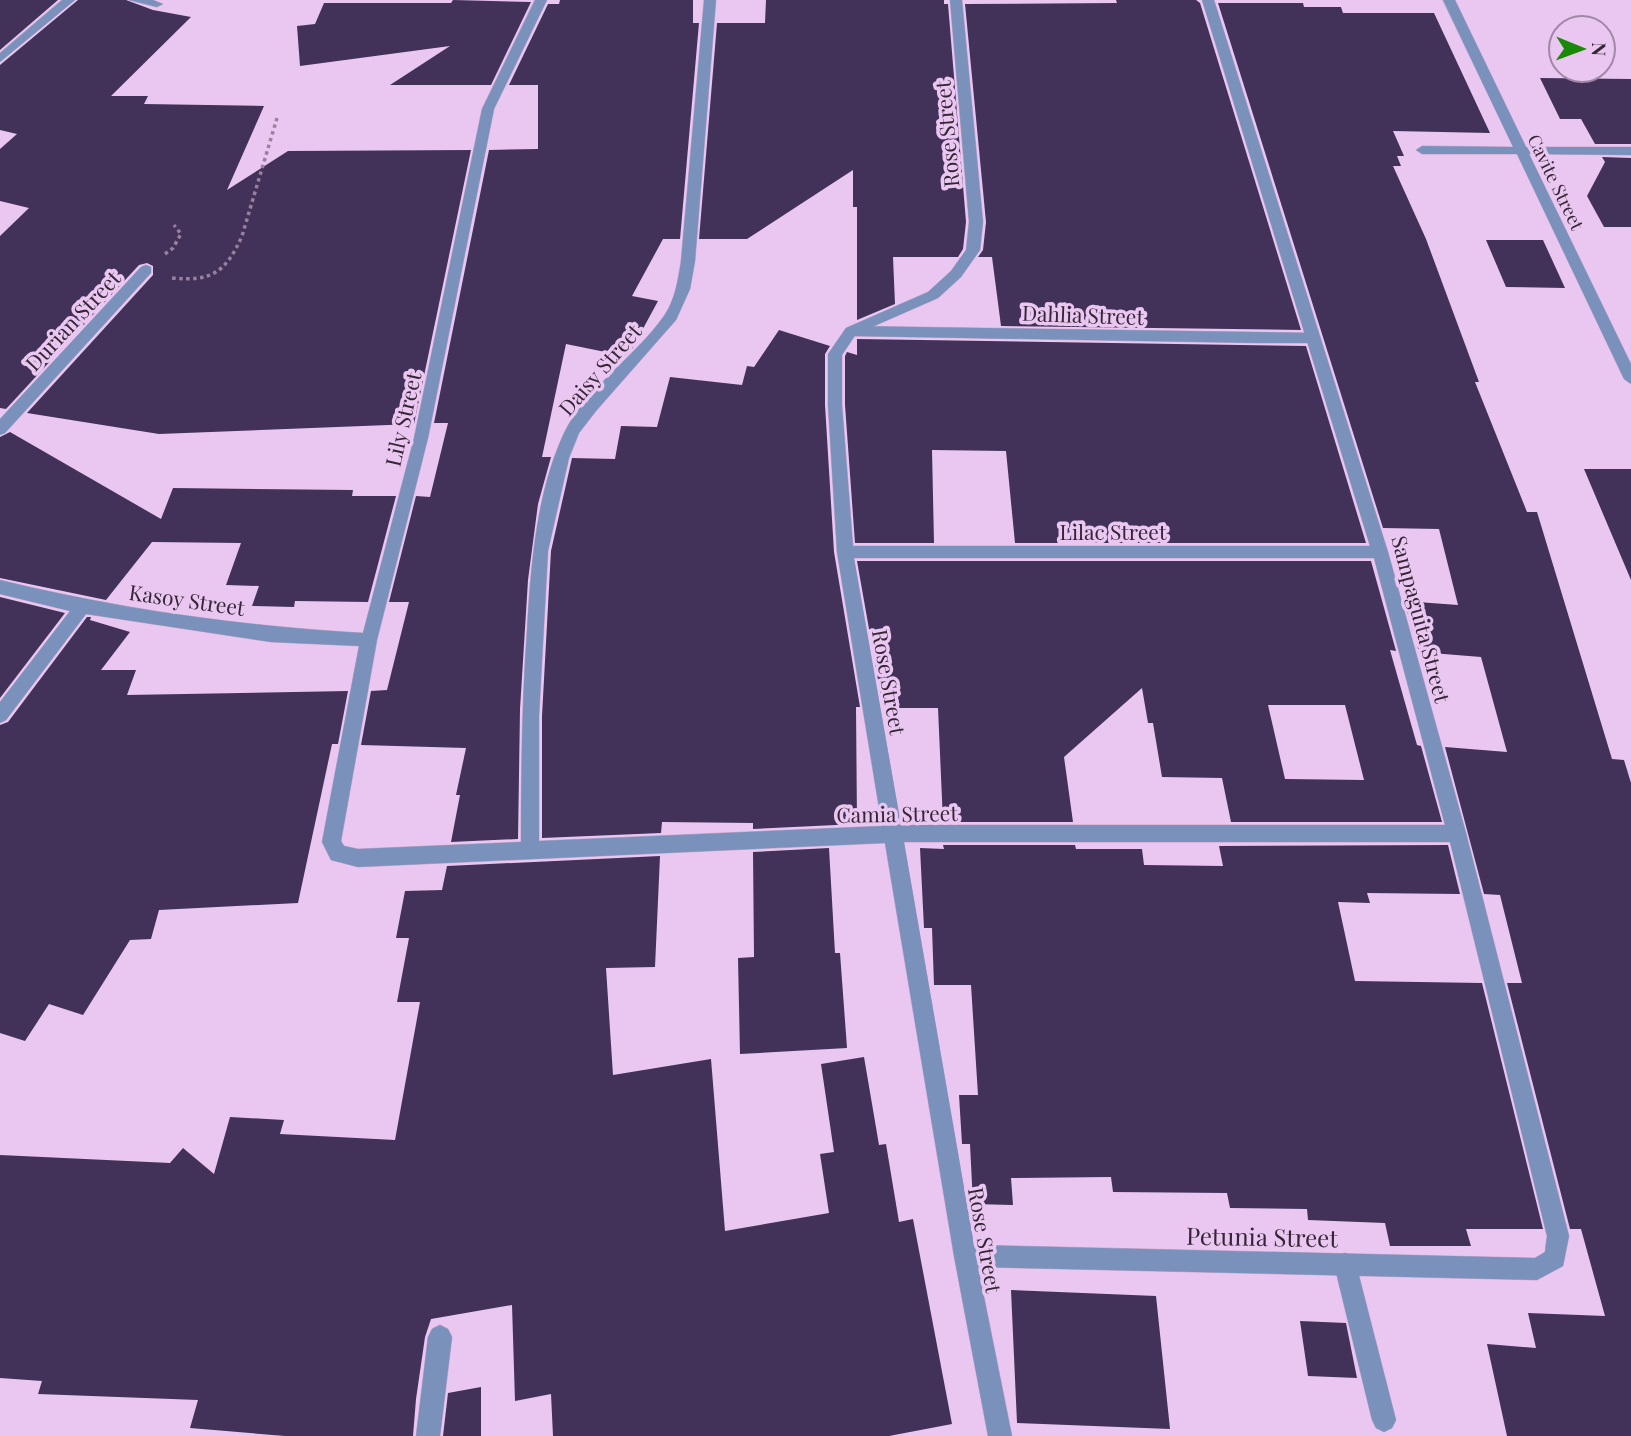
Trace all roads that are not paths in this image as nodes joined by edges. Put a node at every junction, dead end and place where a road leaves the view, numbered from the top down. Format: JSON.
{"nodes":[{"id":1,"x":69,"y":0,"type":"edge"},
{"id":2,"x":135,"y":0,"type":"edge"},
{"id":3,"x":541,"y":0,"type":"edge"},
{"id":4,"x":710,"y":0,"type":"edge"},
{"id":5,"x":956,"y":0,"type":"edge"},
{"id":6,"x":1208,"y":0,"type":"edge"},
{"id":7,"x":1450,"y":0,"type":"edge"},
{"id":8,"x":157,"y":5,"type":"dead end"},
{"id":9,"x":0,"y":59,"type":"edge"},
{"id":10,"x":1422,"y":150,"type":"dead end"},
{"id":11,"x":1522,"y":151,"type":"junction"},
{"id":12,"x":1631,"y":151,"type":"edge"},
{"id":13,"x":146,"y":270,"type":"road end"},
{"id":14,"x":852,"y":331,"type":"junction"},
{"id":15,"x":1314,"y":338,"type":"junction"},
{"id":16,"x":1631,"y":379,"type":"edge"},
{"id":17,"x":0,"y":429,"type":"edge"},
{"id":18,"x":845,"y":552,"type":"junction"},
{"id":19,"x":1380,"y":552,"type":"junction"},
{"id":20,"x":0,"y":587,"type":"edge"},
{"id":21,"x":82,"y":607,"type":"junction"},
{"id":22,"x":369,"y":639,"type":"junction"},
{"id":23,"x":0,"y":715,"type":"edge"},
{"id":24,"x":1457,"y":833,"type":"junction"},
{"id":25,"x":893,"y":834,"type":"junction"},
{"id":26,"x":530,"y":852,"type":"junction"},
{"id":27,"x":338,"y":854,"type":"joint"},
{"id":28,"x":965,"y":1256,"type":"junction"},
{"id":29,"x":1555,"y":1258,"type":"joint"},
{"id":30,"x":1345,"y":1264,"type":"junction"},
{"id":31,"x":440,"y":1337,"type":"dead end"},
{"id":32,"x":1384,"y":1420,"type":"dead end"},
{"id":33,"x":428,"y":1436,"type":"edge"},
{"id":34,"x":1000,"y":1436,"type":"edge"}],
"edges":[{"from":1,"to":9,"type":"street"},
{"from":2,"to":8,"type":"street"},
{"from":3,"to":22,"type":"street","name":"Lily Street"},
{"from":4,"to":26,"type":"street","name":"Daisy Street"},
{"from":5,"to":14,"type":"street","name":"Rose Street"},
{"from":6,"to":15,"type":"street","name":"Sampaguita Street"},
{"from":7,"to":11,"type":"street","name":"Cavite Street"},
{"from":10,"to":11,"type":"street"},
{"from":11,"to":12,"type":"street"},
{"from":11,"to":16,"type":"street","name":"Cavite Street"},
{"from":13,"to":17,"type":"street","name":"Durian Street"},
{"from":14,"to":15,"type":"street","name":"Dahlia Street"},
{"from":14,"to":18,"type":"street","name":"Rose Street"},
{"from":15,"to":19,"type":"street","name":"Sampaguita Street"},
{"from":18,"to":19,"type":"street","name":"Lilac Street"},
{"from":18,"to":25,"type":"street","name":"Rose Street"},
{"from":19,"to":24,"type":"street","name":"Sampaguita Street"},
{"from":20,"to":21,"type":"street","name":"Kasoy Street"},
{"from":21,"to":22,"type":"street","name":"Kasoy Street"},
{"from":21,"to":23,"type":"street"},
{"from":22,"to":27,"type":"street","name":"Lily Street"},
{"from":24,"to":25,"type":"street","name":"Camia Street"},
{"from":24,"to":29,"type":"street","name":"Sampaguita Street"},
{"from":25,"to":26,"type":"street","name":"Camia Street"},
{"from":25,"to":28,"type":"street","name":"Rose Street"},
{"from":26,"to":27,"type":"street","name":"Camia Street"},
{"from":28,"to":30,"type":"street","name":"Petunia Street"},
{"from":28,"to":34,"type":"street","name":"Rose Street"},
{"from":29,"to":30,"type":"street","name":"Petunia Street"},
{"from":30,"to":32,"type":"street"},
{"from":31,"to":33,"type":"street"}]}
